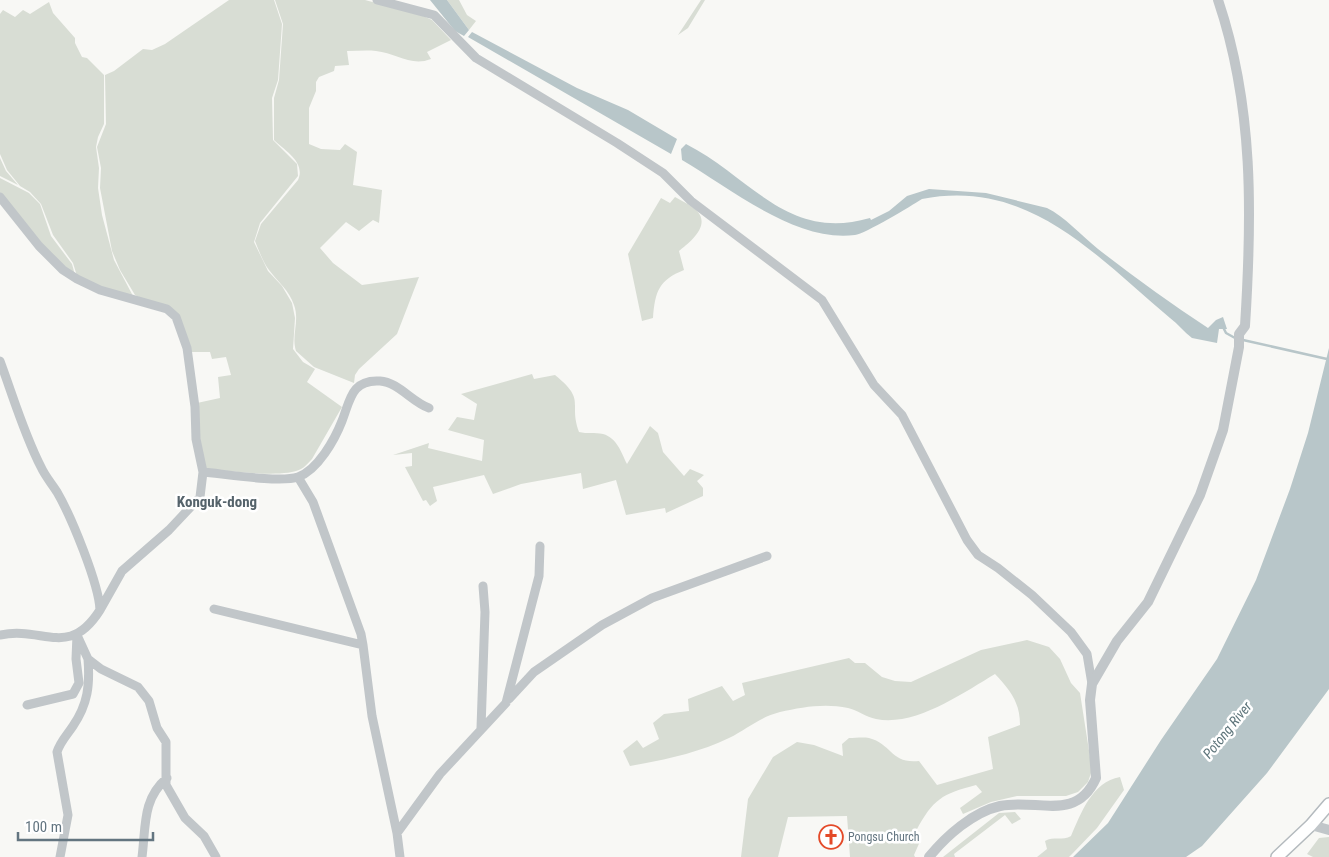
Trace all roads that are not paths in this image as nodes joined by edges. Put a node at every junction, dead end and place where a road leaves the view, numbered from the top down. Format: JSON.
{"nodes":[{"id":1,"x":377,"y":0,"type":"edge"},
{"id":2,"x":1218,"y":0,"type":"edge"},
{"id":3,"x":0,"y":197,"type":"edge"},
{"id":4,"x":0,"y":360,"type":"edge"},
{"id":5,"x":4,"y":386,"type":"edge"},
{"id":6,"x":430,"y":408,"type":"dead end"},
{"id":7,"x":203,"y":472,"type":"junction"},
{"id":8,"x":298,"y":477,"type":"junction"},
{"id":9,"x":540,"y":546,"type":"dead end"},
{"id":10,"x":767,"y":556,"type":"dead end"},
{"id":11,"x":483,"y":586,"type":"dead end"},
{"id":12,"x":214,"y":609,"type":"dead end"},
{"id":13,"x":100,"y":610,"type":"junction"},
{"id":14,"x":0,"y":635,"type":"edge"},
{"id":15,"x":78,"y":635,"type":"junction"},
{"id":16,"x":363,"y":646,"type":"junction"},
{"id":17,"x":88,"y":659,"type":"junction"},
{"id":18,"x":1092,"y":684,"type":"junction"},
{"id":19,"x":506,"y":703,"type":"junction"},
{"id":20,"x":27,"y":705,"type":"dead end"},
{"id":21,"x":481,"y":728,"type":"junction"},
{"id":22,"x":167,"y":778,"type":"junction"},
{"id":23,"x":1329,"y":804,"type":"edge"},
{"id":24,"x":1311,"y":825,"type":"junction"},
{"id":25,"x":1329,"y":830,"type":"edge"},
{"id":26,"x":397,"y":833,"type":"junction"},
{"id":27,"x":60,"y":857,"type":"edge"},
{"id":28,"x":142,"y":857,"type":"edge"},
{"id":29,"x":216,"y":857,"type":"edge"},
{"id":30,"x":400,"y":857,"type":"edge"},
{"id":31,"x":929,"y":857,"type":"edge"},
{"id":32,"x":1277,"y":857,"type":"edge"}],
"edges":[{"from":1,"to":18,"type":"street"},
{"from":2,"to":18,"type":"street"},
{"from":3,"to":7,"type":"street"},
{"from":4,"to":5,"type":"street"},
{"from":5,"to":13,"type":"street"},
{"from":6,"to":8,"type":"street"},
{"from":7,"to":8,"type":"street"},
{"from":7,"to":13,"type":"street"},
{"from":8,"to":16,"type":"street"},
{"from":9,"to":19,"type":"street"},
{"from":10,"to":19,"type":"street"},
{"from":11,"to":21,"type":"street"},
{"from":12,"to":16,"type":"street"},
{"from":13,"to":15,"type":"street"},
{"from":14,"to":15,"type":"street"},
{"from":15,"to":17,"type":"street"},
{"from":15,"to":20,"type":"street"},
{"from":16,"to":26,"type":"street"},
{"from":17,"to":22,"type":"street"},
{"from":17,"to":27,"type":"street"},
{"from":18,"to":31,"type":"street"},
{"from":19,"to":21,"type":"street"},
{"from":21,"to":26,"type":"street"},
{"from":22,"to":28,"type":"street"},
{"from":22,"to":29,"type":"street"},
{"from":23,"to":24,"type":"main road"},
{"from":24,"to":25,"type":"street"},
{"from":24,"to":32,"type":"main road"},
{"from":26,"to":30,"type":"street"}]}
